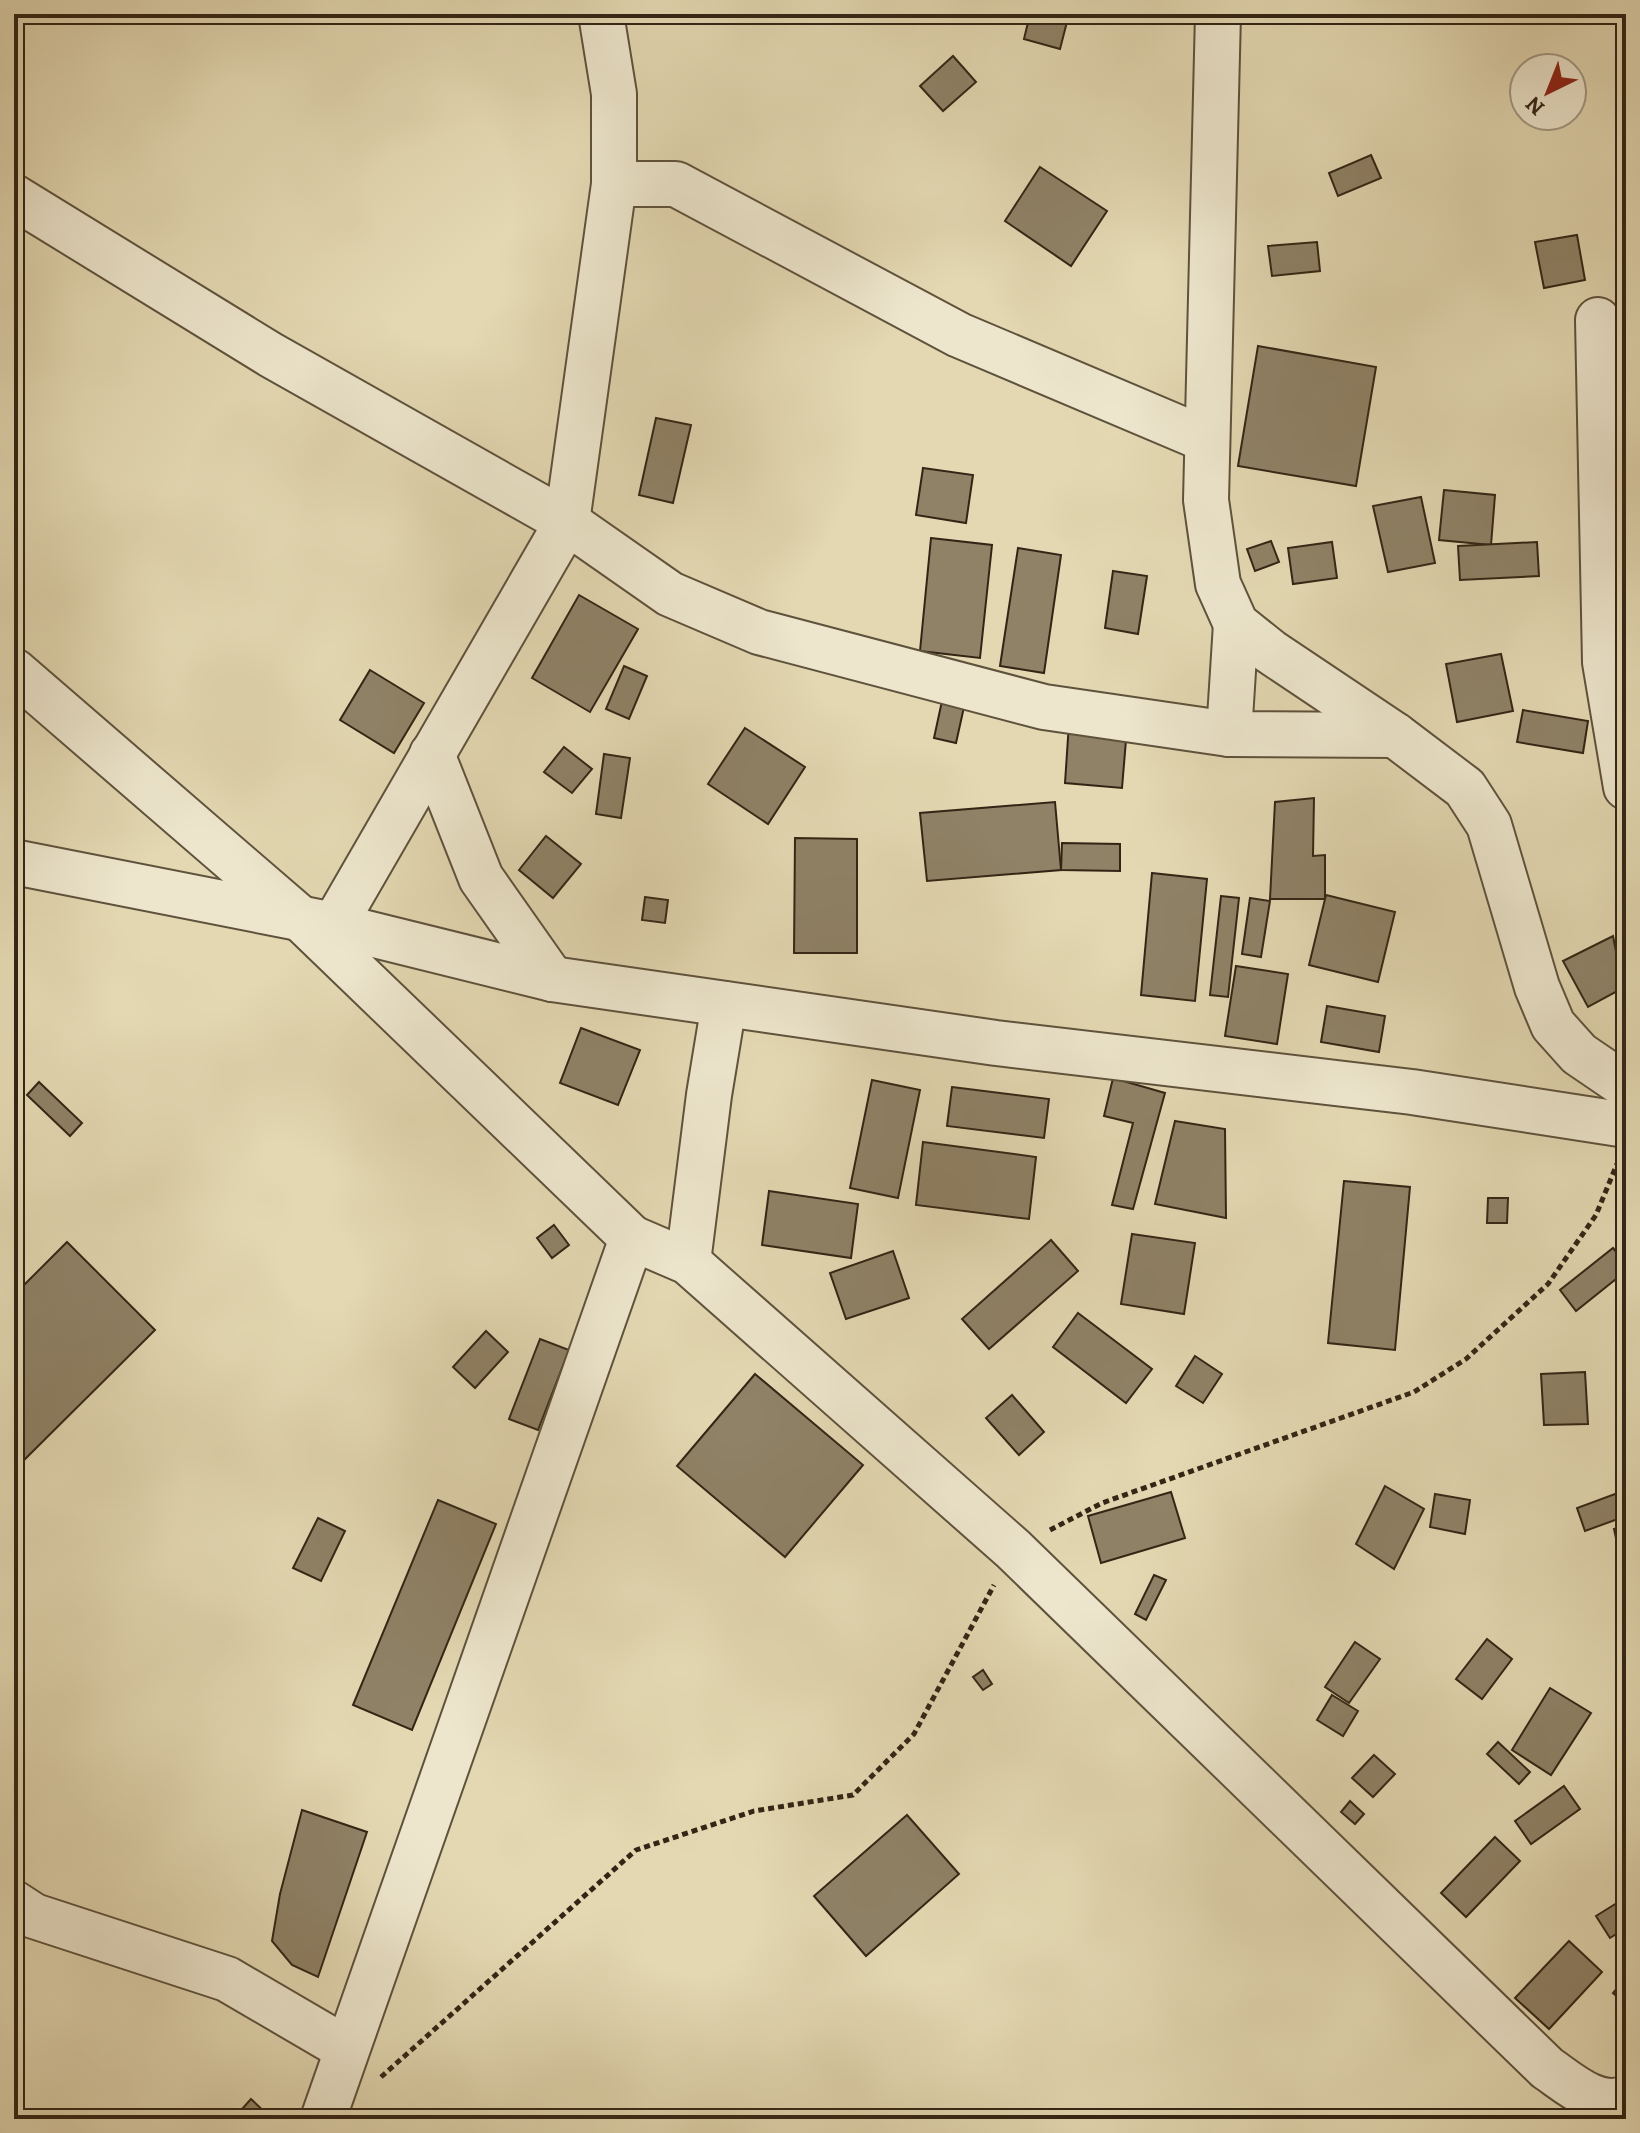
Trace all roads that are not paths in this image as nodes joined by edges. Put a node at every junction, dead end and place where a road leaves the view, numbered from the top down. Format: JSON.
{"nodes":[{"id":1,"x":601,"y":14,"type":"edge"},
{"id":2,"x":1218,"y":14,"type":"edge"},
{"id":3,"x":614,"y":184,"type":"junction"},
{"id":4,"x":14,"y":197,"type":"edge"},
{"id":5,"x":1598,"y":320,"type":"dead end"},
{"id":6,"x":1207,"y":440,"type":"junction"},
{"id":7,"x":567,"y":522,"type":"junction"},
{"id":8,"x":1236,"y":624,"type":"junction"},
{"id":9,"x":14,"y":671,"type":"edge"},
{"id":10,"x":1229,"y":734,"type":"junction"},
{"id":11,"x":1395,"y":735,"type":"junction"},
{"id":12,"x":432,"y":754,"type":"junction"},
{"id":13,"x":1626,"y":787,"type":"edge"},
{"id":14,"x":14,"y":862,"type":"edge"},
{"id":15,"x":317,"y":922,"type":"junction"},
{"id":16,"x":552,"y":979,"type":"junction"},
{"id":17,"x":724,"y":1004,"type":"junction"},
{"id":18,"x":1626,"y":1086,"type":"edge"},
{"id":19,"x":1624,"y":1139,"type":"edge"},
{"id":20,"x":632,"y":1238,"type":"junction"},
{"id":21,"x":688,"y":1262,"type":"junction"},
{"id":22,"x":14,"y":1903,"type":"edge"},
{"id":23,"x":345,"y":2048,"type":"junction"},
{"id":24,"x":1626,"y":2098,"type":"edge"},
{"id":25,"x":323,"y":2119,"type":"edge"}],
"edges":[{"from":1,"to":3,"type":"street"},
{"from":2,"to":6,"type":"street"},
{"from":3,"to":6,"type":"street"},
{"from":3,"to":7,"type":"street"},
{"from":4,"to":7,"type":"street"},
{"from":5,"to":13,"type":"street"},
{"from":6,"to":8,"type":"street"},
{"from":7,"to":10,"type":"street"},
{"from":7,"to":12,"type":"street"},
{"from":8,"to":10,"type":"street"},
{"from":8,"to":11,"type":"street"},
{"from":9,"to":15,"type":"street"},
{"from":10,"to":11,"type":"street"},
{"from":11,"to":18,"type":"street"},
{"from":12,"to":15,"type":"street"},
{"from":12,"to":16,"type":"street"},
{"from":14,"to":15,"type":"street"},
{"from":15,"to":16,"type":"street"},
{"from":15,"to":20,"type":"street"},
{"from":16,"to":17,"type":"street"},
{"from":17,"to":19,"type":"street"},
{"from":17,"to":21,"type":"street"},
{"from":20,"to":21,"type":"street"},
{"from":20,"to":23,"type":"street"},
{"from":21,"to":24,"type":"street"},
{"from":22,"to":23,"type":"street"},
{"from":23,"to":25,"type":"street"}]}
